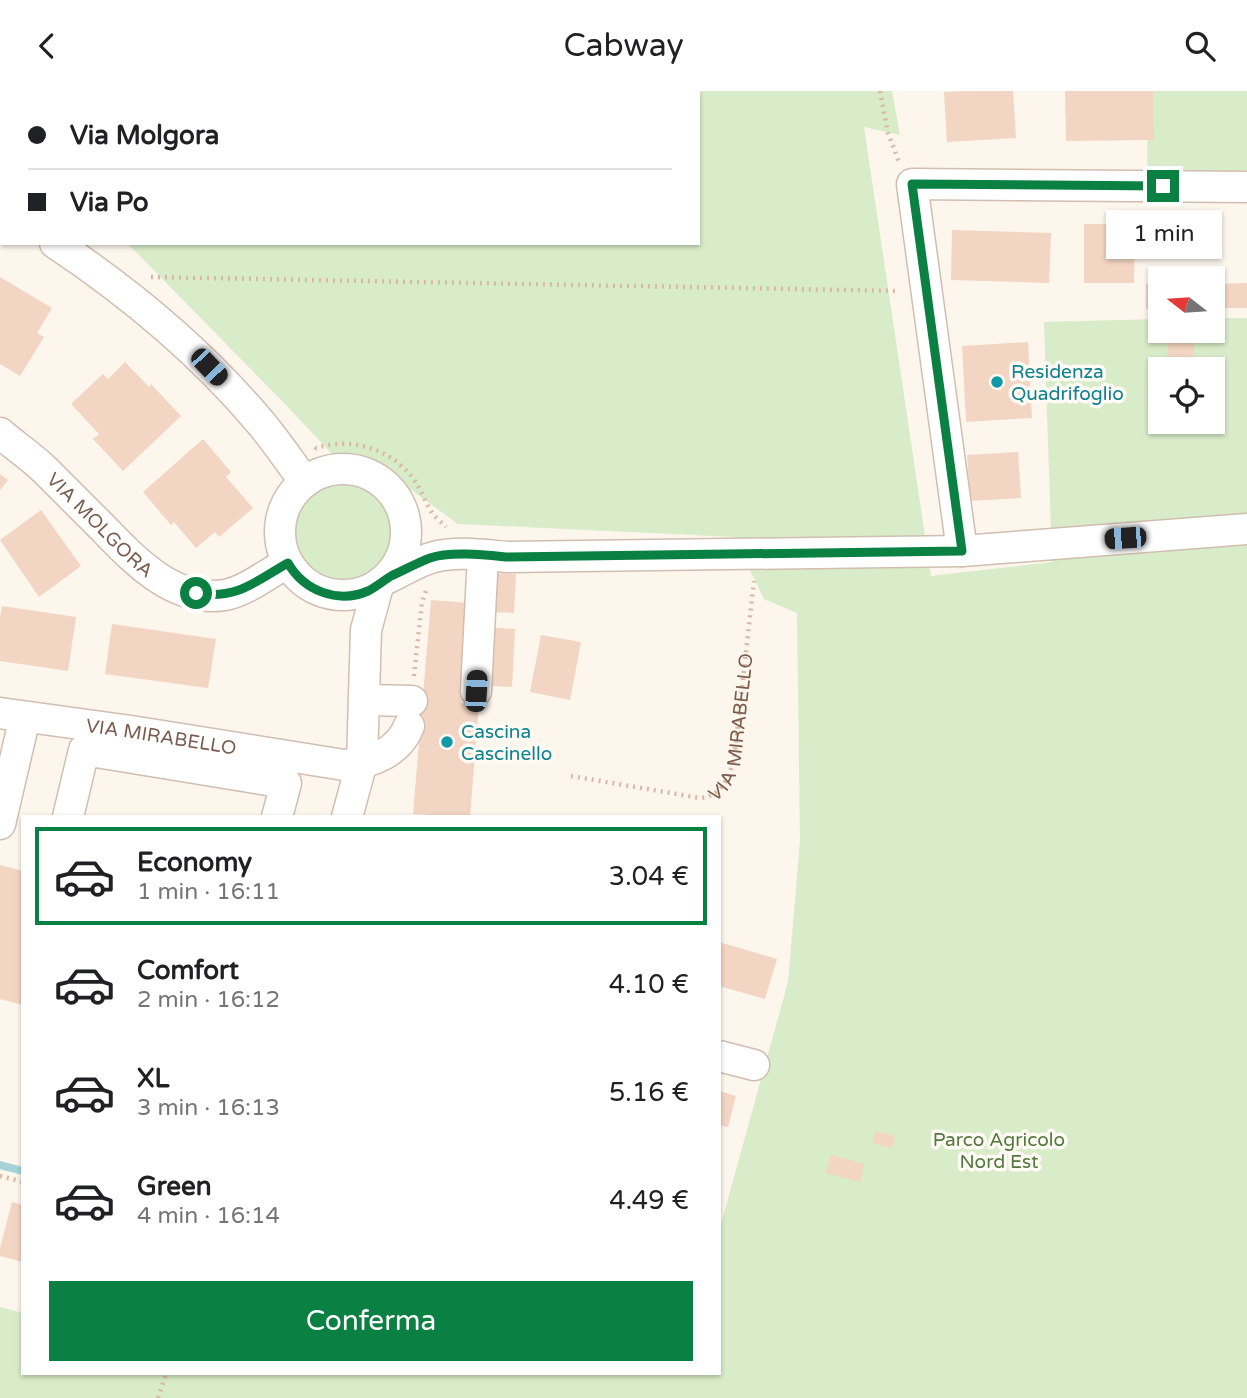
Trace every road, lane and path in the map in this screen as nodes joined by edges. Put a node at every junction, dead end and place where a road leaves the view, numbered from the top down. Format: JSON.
{"nodes":[{"id":1,"x":880,"y":91,"type":"edge"},
{"id":2,"x":912,"y":184,"type":"junction"},
{"id":3,"x":1247,"y":187,"type":"edge"},
{"id":4,"x":58,"y":245,"type":"edge"},
{"id":5,"x":145,"y":273,"type":"dead end"},
{"id":6,"x":151,"y":277,"type":"junction"},
{"id":7,"x":157,"y":282,"type":"dead end"},
{"id":8,"x":927,"y":292,"type":"junction"},
{"id":9,"x":0,"y":433,"type":"edge"},
{"id":10,"x":308,"y":437,"type":"dead end"},
{"id":11,"x":305,"y":482,"type":"junction"},
{"id":12,"x":402,"y":509,"type":"junction"},
{"id":13,"x":1247,"y":529,"type":"edge"},
{"id":14,"x":469,"y":550,"type":"junction"},
{"id":15,"x":962,"y":551,"type":"junction"},
{"id":16,"x":757,"y":554,"type":"junction"},
{"id":17,"x":288,"y":563,"type":"junction"},
{"id":18,"x":383,"y":582,"type":"junction"},
{"id":19,"x":431,"y":583,"type":"dead end"},
{"id":20,"x":325,"y":593,"type":"junction"},
{"id":21,"x":366,"y":652,"type":"junction"},
{"id":22,"x":476,"y":691,"type":"dead end"},
{"id":23,"x":365,"y":700,"type":"junction"},
{"id":24,"x":411,"y":714,"type":"junction"},
{"id":25,"x":13,"y":715,"type":"edge"},
{"id":26,"x":362,"y":762,"type":"junction"},
{"id":27,"x":571,"y":776,"type":"dead end"},
{"id":28,"x":68,"y":815,"type":"edge"},
{"id":29,"x":278,"y":815,"type":"edge"},
{"id":30,"x":348,"y":815,"type":"edge"},
{"id":31,"x":0,"y":824,"type":"edge"},
{"id":32,"x":21,"y":829,"type":"edge"},
{"id":33,"x":721,"y":1057,"type":"edge"},
{"id":34,"x":754,"y":1065,"type":"dead end"},
{"id":35,"x":0,"y":1176,"type":"edge"},
{"id":36,"x":21,"y":1181,"type":"edge"},
{"id":37,"x":166,"y":1375,"type":"edge"},
{"id":38,"x":158,"y":1398,"type":"edge"}],
"edges":[{"from":1,"to":2,"type":"path"},
{"from":2,"to":3,"type":"street"},
{"from":2,"to":8,"type":"street"},
{"from":4,"to":11,"type":"street"},
{"from":5,"to":6,"type":"path"},
{"from":6,"to":7,"type":"path"},
{"from":6,"to":8,"type":"path"},
{"from":8,"to":15,"type":"street"},
{"from":9,"to":17,"type":"street","name":"VIA MOLGORA"},
{"from":10,"to":14,"type":"path"},
{"from":11,"to":12,"type":"street"},
{"from":11,"to":17,"type":"street"},
{"from":12,"to":14,"type":"street"},
{"from":12,"to":18,"type":"street"},
{"from":13,"to":15,"type":"street"},
{"from":14,"to":16,"type":"street"},
{"from":14,"to":18,"type":"street"},
{"from":14,"to":22,"type":"street"},
{"from":15,"to":16,"type":"street"},
{"from":16,"to":27,"type":"path","name":"VIA MIRABELLO"},
{"from":17,"to":20,"type":"street"},
{"from":18,"to":20,"type":"street"},
{"from":18,"to":21,"type":"street"},
{"from":19,"to":24,"type":"path"},
{"from":20,"to":21,"type":"street"},
{"from":21,"to":23,"type":"street"},
{"from":23,"to":24,"type":"street"},
{"from":23,"to":26,"type":"street"},
{"from":24,"to":26,"type":"street","name":"VIA MIRABELLO"},
{"from":25,"to":26,"type":"street","name":"VIA MIRABELLO"},
{"from":25,"to":31,"type":"street"},
{"from":26,"to":30,"type":"street"},
{"from":28,"to":29,"type":"street"},
{"from":31,"to":32,"type":"street"},
{"from":33,"to":34,"type":"street"},
{"from":35,"to":36,"type":"path"},
{"from":37,"to":38,"type":"path"}]}
